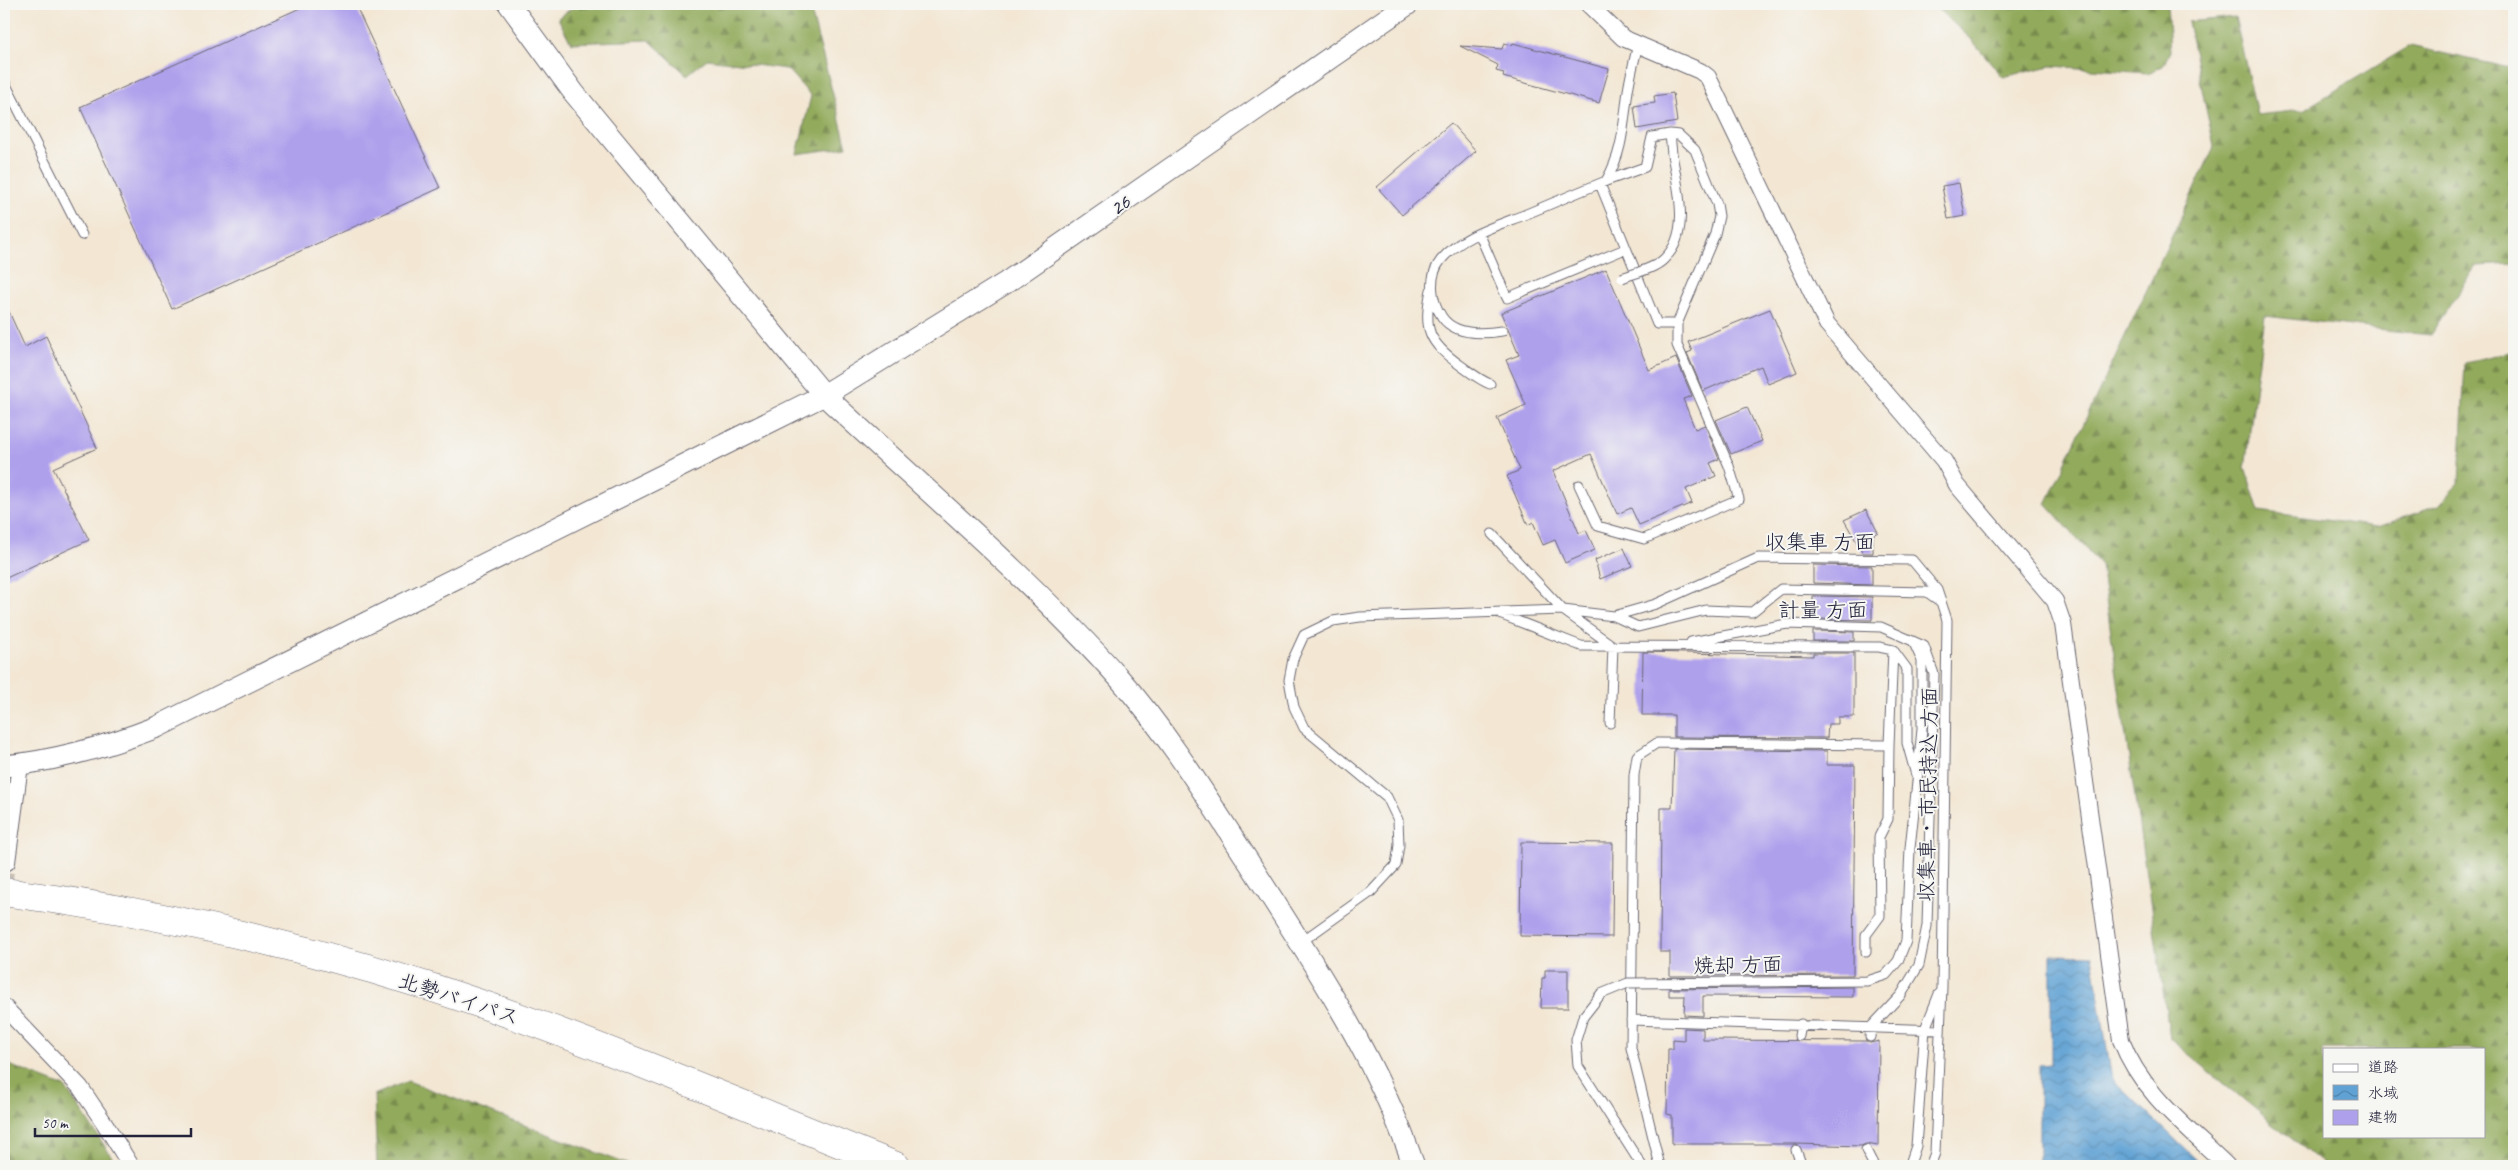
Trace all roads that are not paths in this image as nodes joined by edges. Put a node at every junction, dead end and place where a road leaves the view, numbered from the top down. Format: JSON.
{"nodes":[{"id":1,"x":509,"y":4,"type":"edge"},
{"id":2,"x":1408,"y":4,"type":"edge"},
{"id":3,"x":1588,"y":4,"type":"edge"},
{"id":4,"x":1638,"y":44,"type":"junction"},
{"id":5,"x":4,"y":82,"type":"edge"},
{"id":6,"x":1670,"y":134,"type":"junction"},
{"id":7,"x":1603,"y":183,"type":"junction"},
{"id":8,"x":1479,"y":233,"type":"junction"},
{"id":9,"x":82,"y":235,"type":"dead end"},
{"id":10,"x":1626,"y":249,"type":"junction"},
{"id":11,"x":1622,"y":278,"type":"dead end"},
{"id":12,"x":1432,"y":288,"type":"junction"},
{"id":13,"x":1676,"y":324,"type":"junction"},
{"id":14,"x":1502,"y":330,"type":"dead end"},
{"id":15,"x":1490,"y":384,"type":"dead end"},
{"id":16,"x":824,"y":395,"type":"junction"},
{"id":17,"x":1579,"y":485,"type":"dead end"},
{"id":18,"x":1492,"y":534,"type":"dead end"},
{"id":19,"x":1941,"y":603,"type":"junction"},
{"id":20,"x":1563,"y":610,"type":"junction"},
{"id":21,"x":1497,"y":614,"type":"junction"},
{"id":22,"x":1614,"y":616,"type":"junction"},
{"id":23,"x":1914,"y":641,"type":"junction"},
{"id":24,"x":1613,"y":646,"type":"junction"},
{"id":25,"x":1672,"y":646,"type":"junction"},
{"id":26,"x":1893,"y":650,"type":"junction"},
{"id":27,"x":1610,"y":723,"type":"dead end"},
{"id":28,"x":1889,"y":745,"type":"junction"},
{"id":29,"x":12,"y":766,"type":"edge"},
{"id":30,"x":1918,"y":780,"type":"junction"},
{"id":31,"x":7,"y":862,"type":"dead end"},
{"id":32,"x":4,"y":892,"type":"edge"},
{"id":33,"x":1300,"y":943,"type":"junction"},
{"id":34,"x":1866,"y":952,"type":"dead end"},
{"id":35,"x":1942,"y":987,"type":"junction"},
{"id":36,"x":4,"y":1007,"type":"edge"},
{"id":37,"x":1631,"y":1020,"type":"junction"},
{"id":38,"x":1801,"y":1024,"type":"junction"},
{"id":39,"x":1870,"y":1027,"type":"junction"},
{"id":40,"x":1925,"y":1029,"type":"junction"},
{"id":41,"x":1940,"y":1030,"type":"junction"},
{"id":42,"x":1799,"y":1036,"type":"dead end"},
{"id":43,"x":1870,"y":1037,"type":"dead end"},
{"id":44,"x":1796,"y":1150,"type":"dead end"},
{"id":45,"x":1866,"y":1150,"type":"dead end"},
{"id":46,"x":131,"y":1166,"type":"edge"},
{"id":47,"x":896,"y":1166,"type":"edge"},
{"id":48,"x":1414,"y":1166,"type":"edge"},
{"id":49,"x":1643,"y":1166,"type":"edge"},
{"id":50,"x":1660,"y":1166,"type":"edge"},
{"id":51,"x":1802,"y":1166,"type":"edge"},
{"id":52,"x":1874,"y":1166,"type":"edge"},
{"id":53,"x":1907,"y":1166,"type":"edge"},
{"id":54,"x":1930,"y":1166,"type":"edge"},
{"id":55,"x":2227,"y":1166,"type":"edge"}],
"edges":[{"from":1,"to":16,"type":"street"},
{"from":2,"to":16,"type":"street","name":"26"},
{"from":3,"to":4,"type":"street"},
{"from":4,"to":7,"type":"lane"},
{"from":4,"to":55,"type":"street"},
{"from":5,"to":9,"type":"lane"},
{"from":6,"to":7,"type":"lane"},
{"from":6,"to":11,"type":"lane","bridge":true},
{"from":6,"to":13,"type":"lane"},
{"from":7,"to":8,"type":"lane"},
{"from":7,"to":10,"type":"lane"},
{"from":8,"to":10,"type":"lane"},
{"from":8,"to":12,"type":"lane"},
{"from":10,"to":13,"type":"lane"},
{"from":12,"to":14,"type":"lane"},
{"from":12,"to":15,"type":"lane"},
{"from":13,"to":17,"type":"lane"},
{"from":16,"to":29,"type":"street","name":"26"},
{"from":16,"to":33,"type":"street"},
{"from":18,"to":20,"type":"lane"},
{"from":19,"to":22,"type":"lane"},
{"from":19,"to":22,"type":"lane","name":"収集車 方面"},
{"from":19,"to":35,"type":"lane","name":"収集車・市民持込 方面"},
{"from":20,"to":21,"type":"lane"},
{"from":20,"to":22,"type":"lane"},
{"from":20,"to":24,"type":"lane"},
{"from":21,"to":24,"type":"lane"},
{"from":21,"to":33,"type":"lane"},
{"from":23,"to":25,"type":"lane","name":"計量 方面"},
{"from":23,"to":30,"type":"lane"},
{"from":23,"to":39,"type":"lane","name":"計量 方面"},
{"from":24,"to":25,"type":"lane"},
{"from":24,"to":27,"type":"lane"},
{"from":25,"to":26,"type":"lane"},
{"from":26,"to":28,"type":"lane"},
{"from":26,"to":30,"type":"lane"},
{"from":28,"to":34,"type":"lane"},
{"from":28,"to":37,"type":"lane"},
{"from":29,"to":31,"type":"street"},
{"from":30,"to":49,"type":"lane","name":"焼却 方面","bridge":true},
{"from":32,"to":47,"type":"highway","name":"北勢バイパス"},
{"from":33,"to":48,"type":"street"},
{"from":35,"to":40,"type":"lane"},
{"from":35,"to":41,"type":"lane","name":"収集車・市民持込 方面"},
{"from":36,"to":46,"type":"street"},
{"from":37,"to":38,"type":"lane"},
{"from":37,"to":50,"type":"lane"},
{"from":38,"to":39,"type":"lane"},
{"from":38,"to":42,"type":"lane"},
{"from":39,"to":40,"type":"lane"},
{"from":39,"to":43,"type":"lane"},
{"from":40,"to":41,"type":"lane"},
{"from":40,"to":53,"type":"lane"},
{"from":41,"to":54,"type":"lane","name":"収集車・市民持込 方面"},
{"from":44,"to":51,"type":"lane"},
{"from":45,"to":52,"type":"lane"}]}
